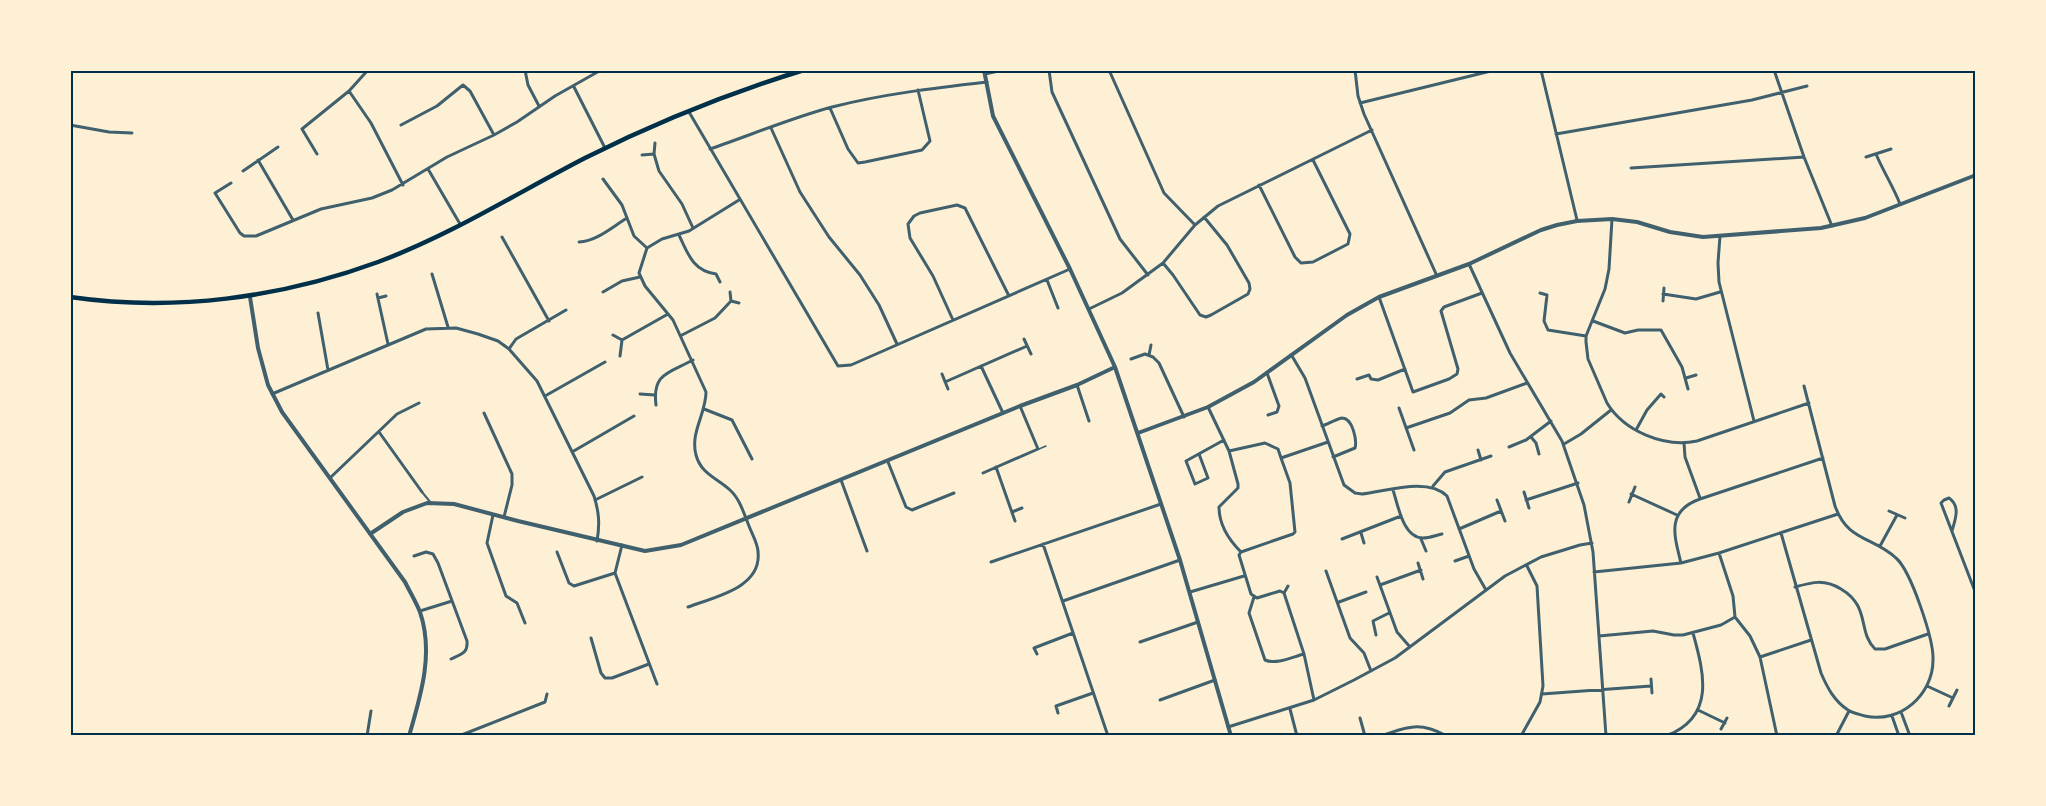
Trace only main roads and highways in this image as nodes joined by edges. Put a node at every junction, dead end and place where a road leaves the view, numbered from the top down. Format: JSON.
{"nodes":[{"id":1,"x":804,"y":70,"type":"edge"},
{"id":2,"x":70,"y":297,"type":"edge"}],
"edges":[{"from":1,"to":2,"type":"main road"}]}
